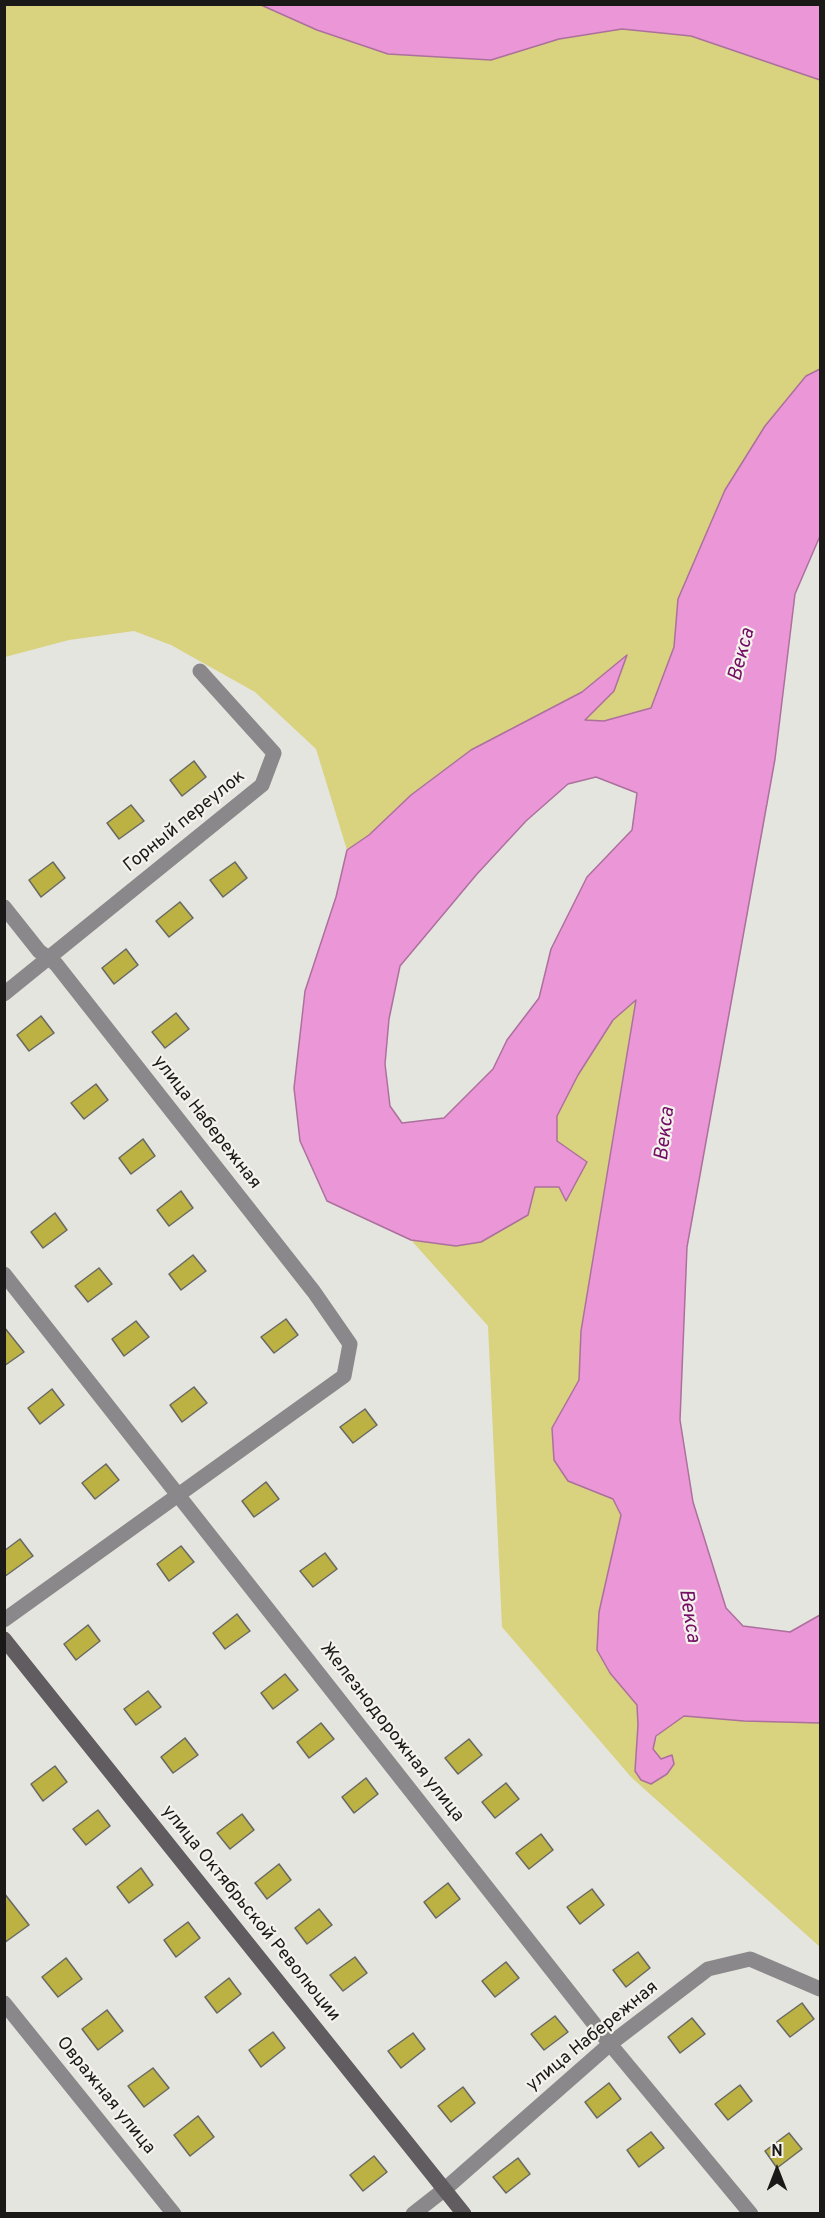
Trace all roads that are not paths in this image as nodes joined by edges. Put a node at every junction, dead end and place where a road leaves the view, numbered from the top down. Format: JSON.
{"nodes":[{"id":1,"x":200,"y":671,"type":"dead end"},
{"id":2,"x":4,"y":907,"type":"edge"},
{"id":3,"x":48,"y":958,"type":"junction"},
{"id":4,"x":4,"y":994,"type":"edge"},
{"id":5,"x":4,"y":1274,"type":"edge"},
{"id":6,"x":179,"y":1495,"type":"junction"},
{"id":7,"x":4,"y":1620,"type":"edge"},
{"id":8,"x":4,"y":1639,"type":"edge"},
{"id":9,"x":820,"y":1989,"type":"edge"},
{"id":10,"x":4,"y":2003,"type":"edge"},
{"id":11,"x":610,"y":2044,"type":"junction"},
{"id":12,"x":445,"y":2189,"type":"junction"},
{"id":13,"x":174,"y":2214,"type":"edge"},
{"id":14,"x":413,"y":2214,"type":"edge"},
{"id":15,"x":464,"y":2214,"type":"edge"},
{"id":16,"x":751,"y":2214,"type":"edge"}],
"edges":[{"from":1,"to":3,"type":"street","name":"Горный переулок"},
{"from":2,"to":3,"type":"street","name":"улица Набережная"},
{"from":3,"to":4,"type":"street"},
{"from":3,"to":6,"type":"street","name":"улица Набережная"},
{"from":5,"to":6,"type":"street","name":"Железнодорожная улица"},
{"from":6,"to":7,"type":"street"},
{"from":6,"to":11,"type":"street","name":"Железнодорожная улица"},
{"from":8,"to":12,"type":"street","name":"улица Октябрьской Революции"},
{"from":9,"to":11,"type":"street","name":"улица Набережная"},
{"from":10,"to":13,"type":"street","name":"Овражная улица"},
{"from":11,"to":12,"type":"street","name":"улица Набережная"},
{"from":11,"to":16,"type":"street","name":"Железнодорожная улица"},
{"from":12,"to":14,"type":"street","name":"улица Набережная"},
{"from":12,"to":15,"type":"street","name":"улица Октябрьской Революции"}]}
